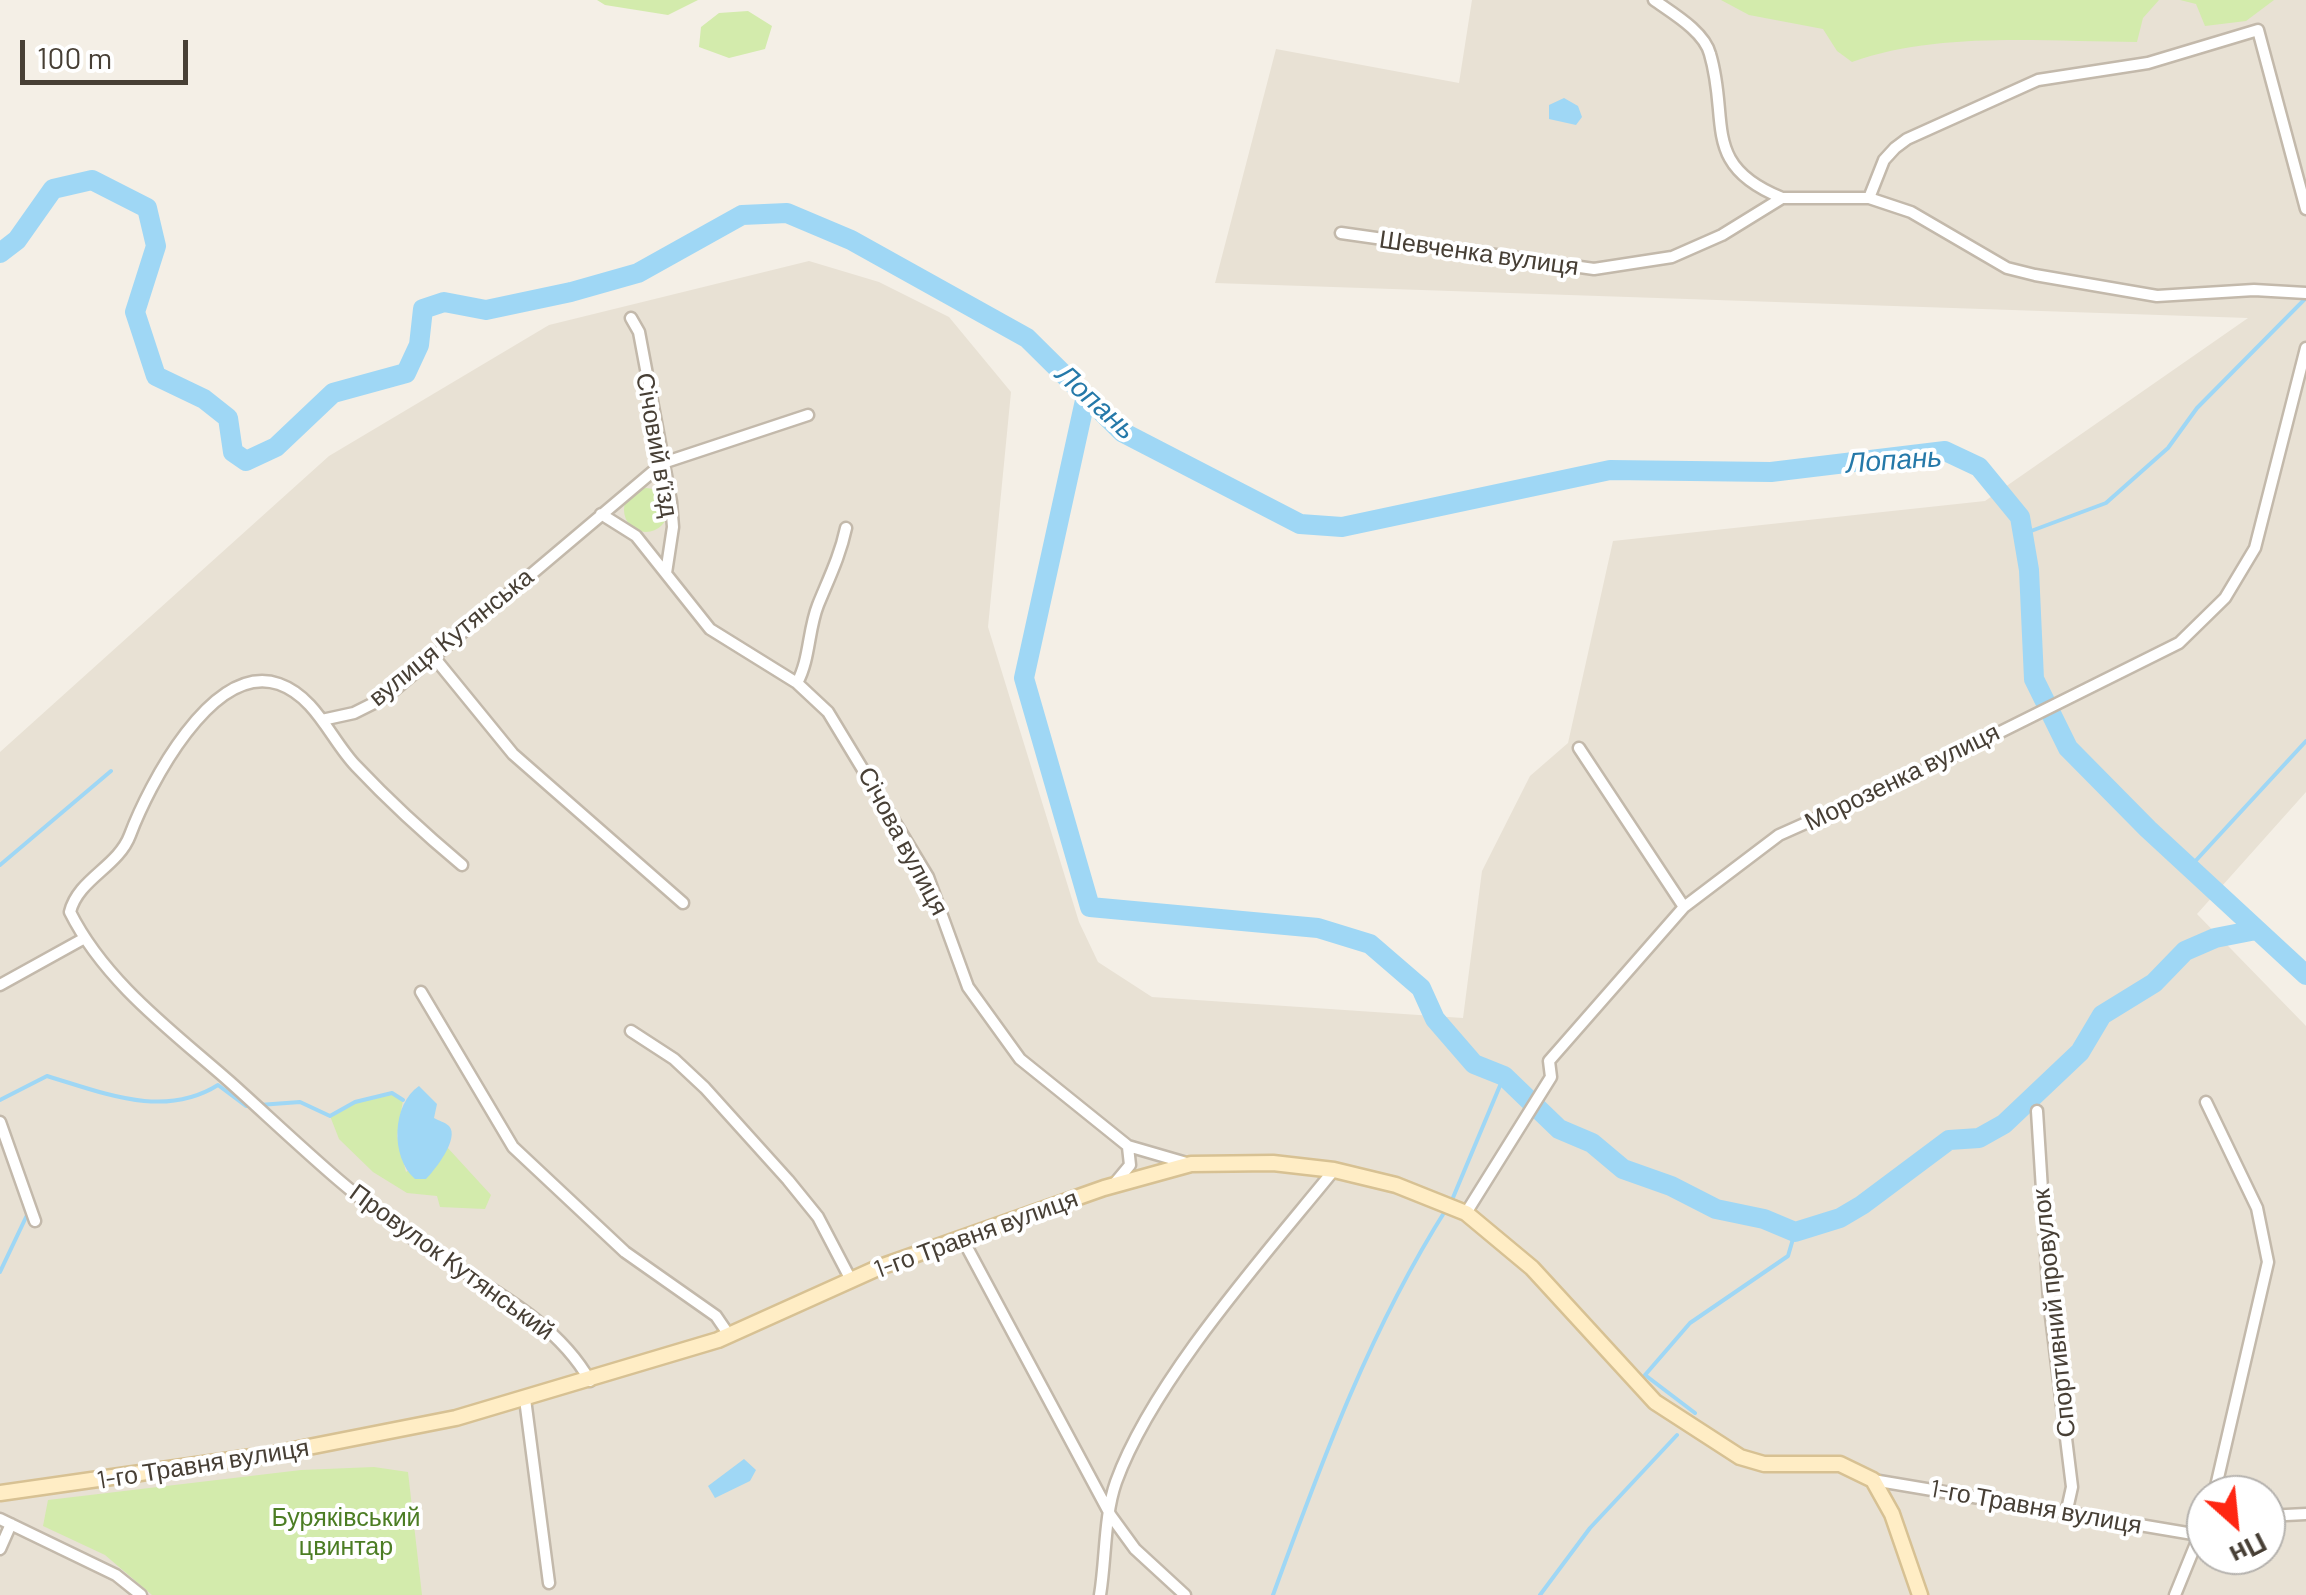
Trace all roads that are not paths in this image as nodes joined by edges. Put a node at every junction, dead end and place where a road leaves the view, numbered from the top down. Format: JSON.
{"nodes":[{"id":1,"x":1654,"y":0,"type":"edge"},
{"id":2,"x":1782,"y":198,"type":"junction"},
{"id":3,"x":1869,"y":198,"type":"junction"},
{"id":4,"x":2306,"y":209,"type":"edge"},
{"id":5,"x":1341,"y":232,"type":"dead end"},
{"id":6,"x":2306,"y":293,"type":"edge"},
{"id":7,"x":631,"y":318,"type":"dead end"},
{"id":8,"x":2305,"y":355,"type":"edge"},
{"id":9,"x":808,"y":415,"type":"dead end"},
{"id":10,"x":663,"y":463,"type":"junction"},
{"id":11,"x":602,"y":514,"type":"junction"},
{"id":12,"x":846,"y":528,"type":"dead end"},
{"id":13,"x":666,"y":574,"type":"junction"},
{"id":14,"x":434,"y":656,"type":"junction"},
{"id":15,"x":797,"y":684,"type":"junction"},
{"id":16,"x":322,"y":720,"type":"junction"},
{"id":17,"x":1579,"y":748,"type":"dead end"},
{"id":18,"x":462,"y":866,"type":"dead end"},
{"id":19,"x":683,"y":903,"type":"dead end"},
{"id":20,"x":1684,"y":907,"type":"junction"},
{"id":21,"x":83,"y":939,"type":"junction"},
{"id":22,"x":0,"y":985,"type":"edge"},
{"id":23,"x":421,"y":992,"type":"dead end"},
{"id":24,"x":631,"y":1031,"type":"dead end"},
{"id":25,"x":2206,"y":1102,"type":"dead end"},
{"id":26,"x":2036,"y":1111,"type":"dead end"},
{"id":27,"x":0,"y":1122,"type":"edge"},
{"id":28,"x":1128,"y":1146,"type":"junction"},
{"id":29,"x":1191,"y":1164,"type":"junction"},
{"id":30,"x":1334,"y":1170,"type":"junction"},
{"id":31,"x":1112,"y":1186,"type":"junction"},
{"id":32,"x":1466,"y":1212,"type":"junction"},
{"id":33,"x":35,"y":1221,"type":"dead end"},
{"id":34,"x":962,"y":1238,"type":"junction"},
{"id":35,"x":851,"y":1280,"type":"junction"},
{"id":36,"x":729,"y":1335,"type":"junction"},
{"id":37,"x":590,"y":1381,"type":"junction"},
{"id":38,"x":524,"y":1399,"type":"junction"},
{"id":39,"x":2219,"y":1475,"type":"edge"},
{"id":40,"x":1873,"y":1480,"type":"junction"},
{"id":41,"x":0,"y":1493,"type":"edge"},
{"id":42,"x":2066,"y":1514,"type":"junction"},
{"id":43,"x":1111,"y":1516,"type":"junction"},
{"id":44,"x":6,"y":1521,"type":"edge"},
{"id":45,"x":2186,"y":1533,"type":"edge"},
{"id":46,"x":0,"y":1549,"type":"edge"},
{"id":47,"x":2186,"y":1568,"type":"edge"},
{"id":48,"x":549,"y":1583,"type":"dead end"},
{"id":49,"x":141,"y":1595,"type":"edge"},
{"id":50,"x":1100,"y":1595,"type":"edge"},
{"id":51,"x":1185,"y":1595,"type":"edge"},
{"id":52,"x":1920,"y":1595,"type":"edge"},
{"id":53,"x":2175,"y":1595,"type":"edge"}],
"edges":[{"from":1,"to":2,"type":"street"},
{"from":2,"to":3,"type":"street"},
{"from":2,"to":5,"type":"street","name":"Шевченка вулиця"},
{"from":3,"to":4,"type":"street"},
{"from":3,"to":6,"type":"street"},
{"from":7,"to":10,"type":"street","name":"Січовий в’їзд"},
{"from":8,"to":20,"type":"street","name":"Морозенка вулиця"},
{"from":9,"to":10,"type":"street","name":"вулиця Кутянська"},
{"from":10,"to":11,"type":"street","name":"вулиця Кутянська"},
{"from":10,"to":13,"type":"street","name":"Січовий в’їзд"},
{"from":11,"to":13,"type":"street","name":"Січова вулиця"},
{"from":11,"to":14,"type":"street","name":"вулиця Кутянська"},
{"from":12,"to":15,"type":"street"},
{"from":13,"to":15,"type":"street","name":"Січова вулиця"},
{"from":14,"to":16,"type":"street","name":"вулиця Кутянська"},
{"from":14,"to":19,"type":"street"},
{"from":15,"to":28,"type":"street","name":"Січова вулиця"},
{"from":16,"to":18,"type":"street"},
{"from":16,"to":21,"type":"street"},
{"from":17,"to":20,"type":"street"},
{"from":20,"to":32,"type":"street","name":"Морозенка вулиця"},
{"from":21,"to":22,"type":"street"},
{"from":21,"to":37,"type":"street","name":"Провулок Кутянський"},
{"from":23,"to":36,"type":"street"},
{"from":24,"to":35,"type":"street"},
{"from":25,"to":39,"type":"street"},
{"from":26,"to":42,"type":"street","name":"Спортивний провулок"},
{"from":27,"to":33,"type":"street"},
{"from":28,"to":29,"type":"street","name":"Січова вулиця"},
{"from":28,"to":31,"type":"street"},
{"from":29,"to":30,"type":"street","name":"1-го Травня вулиця"},
{"from":29,"to":31,"type":"street","name":"1-го Травня вулиця"},
{"from":30,"to":32,"type":"street","name":"1-го Травня вулиця"},
{"from":30,"to":43,"type":"street"},
{"from":31,"to":34,"type":"street","name":"1-го Травня вулиця"},
{"from":32,"to":40,"type":"street","name":"1-го Травня вулиця"},
{"from":34,"to":35,"type":"street","name":"1-го Травня вулиця"},
{"from":34,"to":43,"type":"street"},
{"from":35,"to":36,"type":"street","name":"1-го Травня вулиця"},
{"from":36,"to":37,"type":"street","name":"1-го Травня вулиця"},
{"from":37,"to":38,"type":"street","name":"1-го Травня вулиця"},
{"from":38,"to":41,"type":"street","name":"1-го Травня вулиця"},
{"from":38,"to":48,"type":"street"},
{"from":40,"to":42,"type":"street","name":"1-го Травня вулиця"},
{"from":40,"to":52,"type":"street","name":"1-го Травня вулиця"},
{"from":42,"to":45,"type":"street","name":"1-го Травня вулиця"},
{"from":43,"to":50,"type":"street"},
{"from":43,"to":51,"type":"street"},
{"from":44,"to":46,"type":"street"},
{"from":44,"to":49,"type":"street"},
{"from":47,"to":53,"type":"street"}]}
